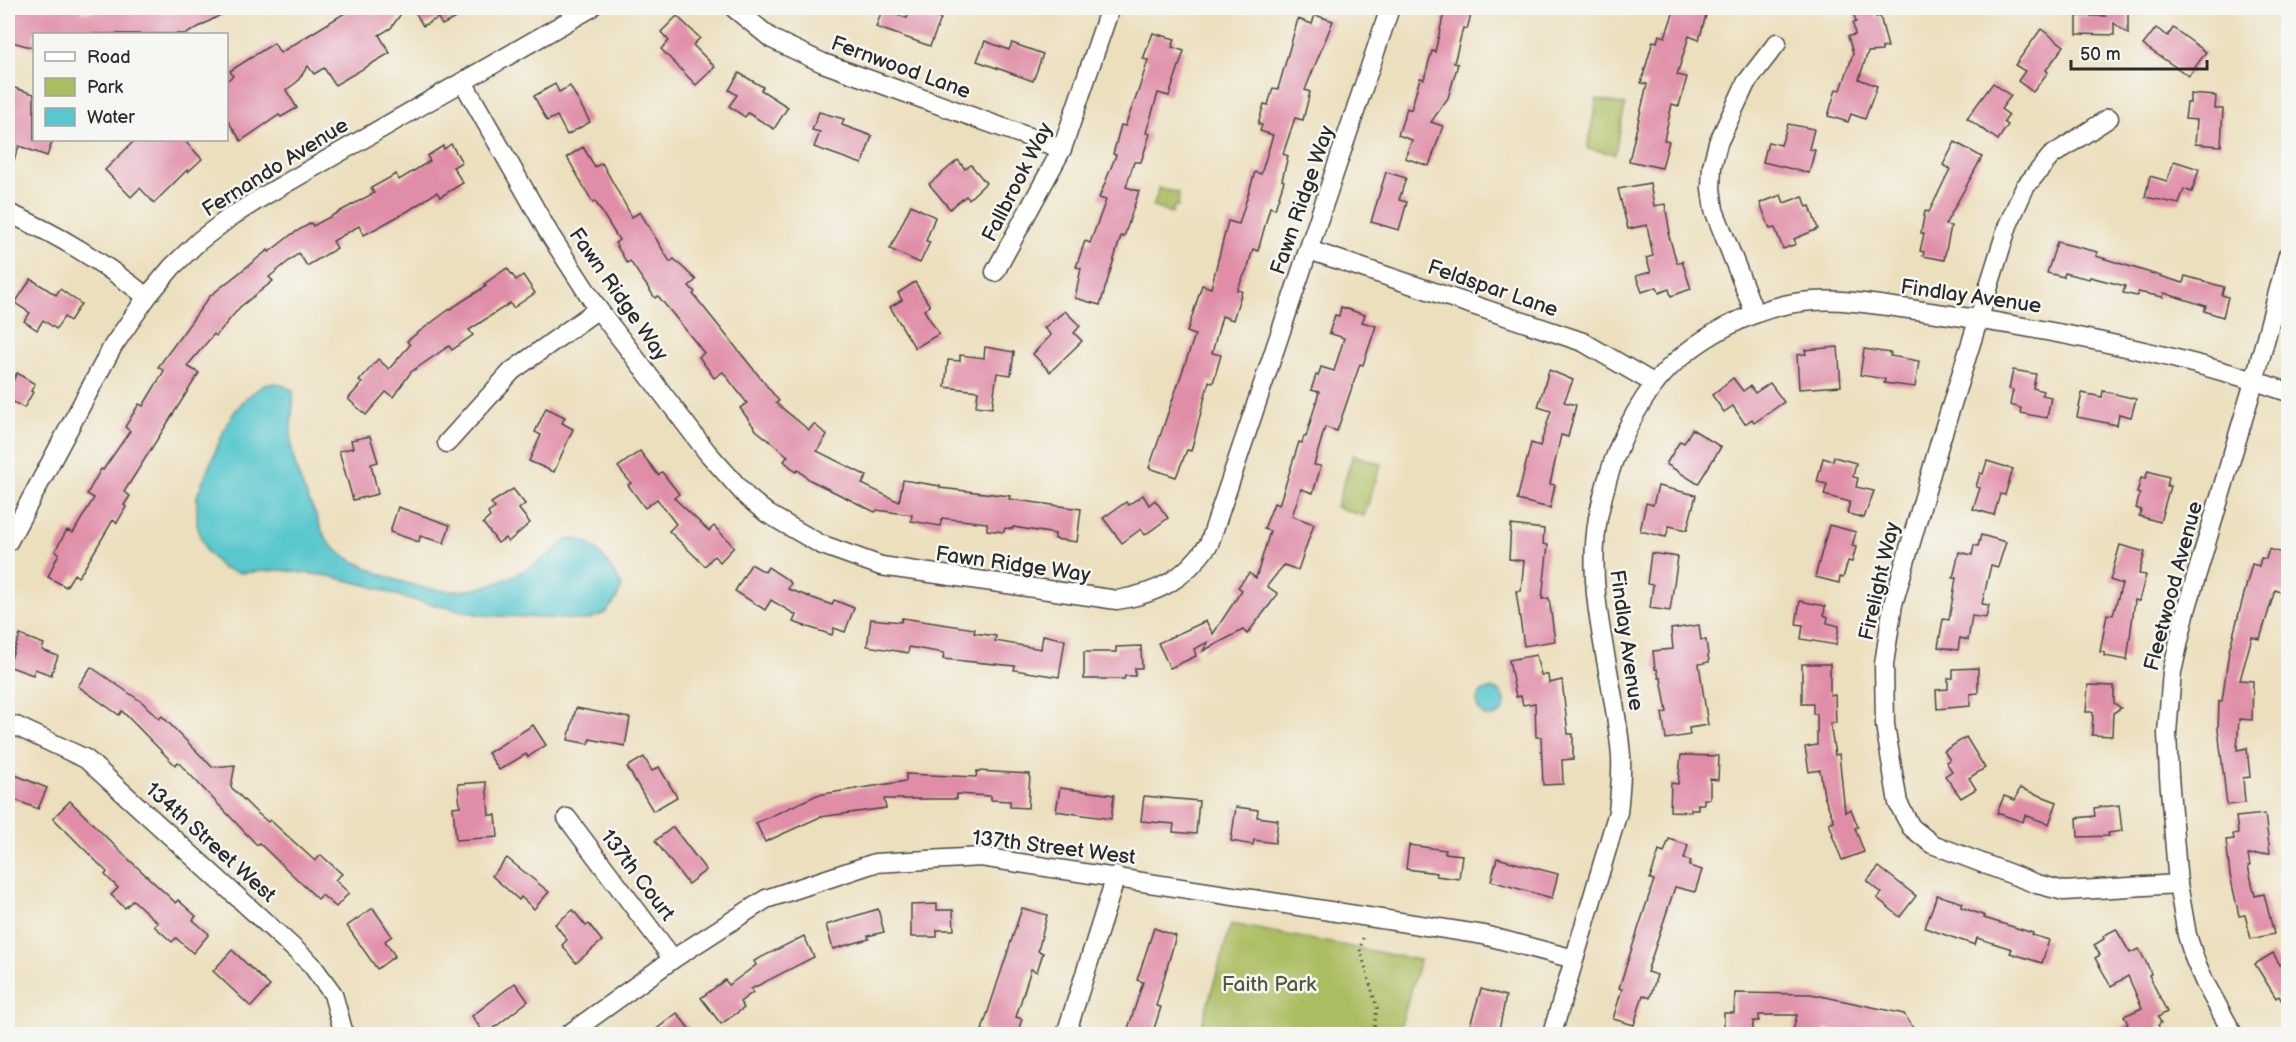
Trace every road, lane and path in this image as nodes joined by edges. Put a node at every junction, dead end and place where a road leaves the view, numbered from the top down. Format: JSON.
{"nodes":[{"id":1,"x":591,"y":8,"type":"edge"},
{"id":2,"x":734,"y":8,"type":"edge"},
{"id":3,"x":1110,"y":8,"type":"edge"},
{"id":4,"x":1390,"y":8,"type":"edge"},
{"id":5,"x":1777,"y":44,"type":"dead end"},
{"id":6,"x":463,"y":82,"type":"junction"},
{"id":7,"x":2109,"y":118,"type":"dead end"},
{"id":8,"x":1062,"y":149,"type":"junction"},
{"id":9,"x":8,"y":213,"type":"edge"},
{"id":10,"x":1309,"y":250,"type":"junction"},
{"id":11,"x":2289,"y":255,"type":"edge"},
{"id":12,"x":995,"y":272,"type":"dead end"},
{"id":13,"x":147,"y":297,"type":"junction"},
{"id":14,"x":598,"y":309,"type":"junction"},
{"id":15,"x":1755,"y":314,"type":"junction"},
{"id":16,"x":1978,"y":319,"type":"junction"},
{"id":17,"x":2254,"y":382,"type":"junction"},
{"id":18,"x":1655,"y":384,"type":"junction"},
{"id":19,"x":2289,"y":392,"type":"edge"},
{"id":20,"x":447,"y":443,"type":"dead end"},
{"id":21,"x":8,"y":542,"type":"edge"},
{"id":22,"x":8,"y":724,"type":"edge"},
{"id":23,"x":567,"y":818,"type":"dead end"},
{"id":24,"x":1116,"y":876,"type":"junction"},
{"id":25,"x":2178,"y":884,"type":"junction"},
{"id":26,"x":1364,"y":938,"type":"dead end"},
{"id":27,"x":1574,"y":958,"type":"junction"},
{"id":28,"x":673,"y":959,"type":"junction"},
{"id":29,"x":344,"y":1035,"type":"edge"},
{"id":30,"x":569,"y":1035,"type":"edge"},
{"id":31,"x":1066,"y":1035,"type":"edge"},
{"id":32,"x":1373,"y":1035,"type":"edge"},
{"id":33,"x":1552,"y":1035,"type":"edge"},
{"id":34,"x":2234,"y":1035,"type":"edge"}],
"edges":[{"from":1,"to":6,"type":"street","name":"Fernando Avenue"},
{"from":2,"to":8,"type":"street","name":"Fernwood Lane"},
{"from":3,"to":8,"type":"street","name":"Fallbrook Way"},
{"from":4,"to":10,"type":"street","name":"Fawn Ridge Way"},
{"from":5,"to":15,"type":"street"},
{"from":6,"to":13,"type":"street","name":"Fernando Avenue"},
{"from":6,"to":14,"type":"street","name":"Fawn Ridge Way"},
{"from":7,"to":16,"type":"street","name":"Firelight Way"},
{"from":8,"to":12,"type":"street","name":"Fallbrook Way"},
{"from":9,"to":13,"type":"street"},
{"from":10,"to":14,"type":"street","name":"Fawn Ridge Way"},
{"from":10,"to":18,"type":"street","name":"Feldspar Lane"},
{"from":11,"to":17,"type":"street","name":"Fleetwood Avenue"},
{"from":13,"to":21,"type":"street","name":"Fernando Avenue"},
{"from":14,"to":20,"type":"street"},
{"from":15,"to":16,"type":"street","name":"Findlay Avenue"},
{"from":15,"to":18,"type":"street","name":"Findlay Avenue"},
{"from":16,"to":17,"type":"street","name":"Findlay Avenue"},
{"from":16,"to":25,"type":"street","name":"Firelight Way"},
{"from":17,"to":19,"type":"street","name":"Findlay Avenue"},
{"from":17,"to":25,"type":"street","name":"Fleetwood Avenue"},
{"from":18,"to":27,"type":"street","name":"Findlay Avenue"},
{"from":22,"to":29,"type":"street","name":"134th Street West"},
{"from":23,"to":28,"type":"street","name":"137th Court"},
{"from":24,"to":27,"type":"street","name":"137th Street West"},
{"from":24,"to":28,"type":"street","name":"137th Street West"},
{"from":24,"to":31,"type":"street"},
{"from":25,"to":34,"type":"street","name":"Fleetwood Avenue"},
{"from":26,"to":32,"type":"path"},
{"from":27,"to":33,"type":"street","name":"Findlay Avenue"},
{"from":28,"to":30,"type":"street","name":"137th Street West"}]}
